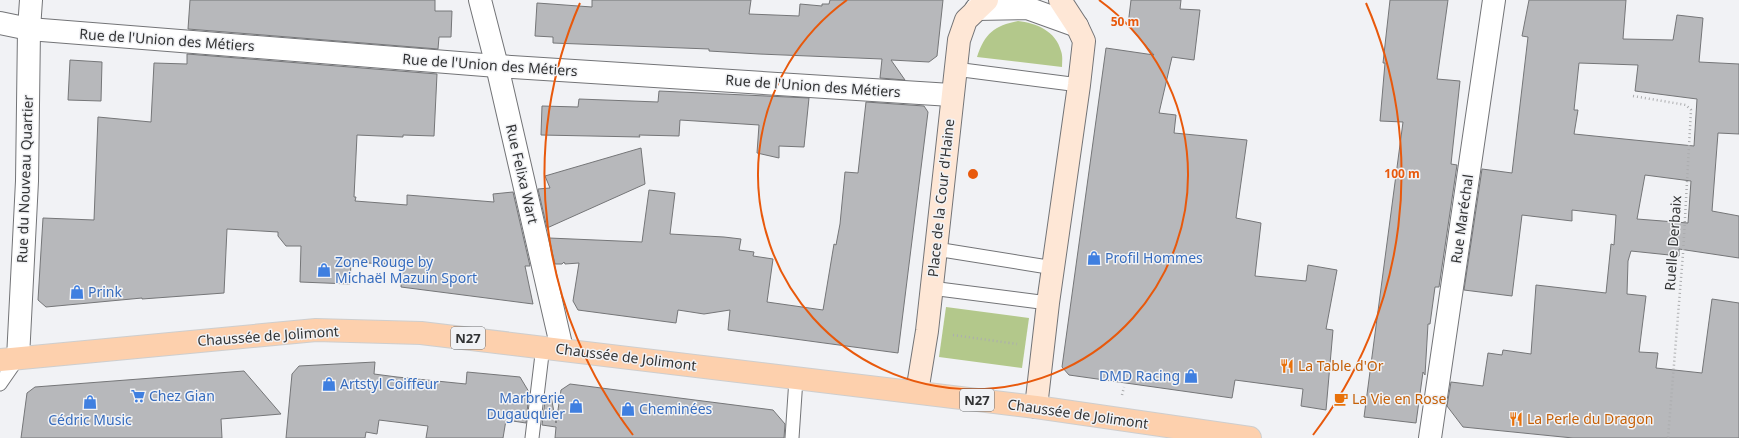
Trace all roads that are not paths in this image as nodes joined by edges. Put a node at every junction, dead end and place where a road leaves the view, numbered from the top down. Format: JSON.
{"nodes":[{"id":1,"x":31,"y":0,"type":"edge"},
{"id":2,"x":480,"y":0,"type":"edge"},
{"id":3,"x":1060,"y":0,"type":"edge"},
{"id":4,"x":1494,"y":0,"type":"edge"},
{"id":5,"x":981,"y":5,"type":"edge"},
{"id":6,"x":0,"y":23,"type":"edge"},
{"id":7,"x":1077,"y":26,"type":"junction"},
{"id":8,"x":29,"y":30,"type":"junction"},
{"id":9,"x":497,"y":66,"type":"junction"},
{"id":10,"x":955,"y":69,"type":"junction"},
{"id":11,"x":1079,"y":85,"type":"junction"},
{"id":12,"x":951,"y":95,"type":"junction"},
{"id":13,"x":936,"y":249,"type":"junction"},
{"id":14,"x":1054,"y":268,"type":"junction"},
{"id":15,"x":931,"y":288,"type":"junction"},
{"id":16,"x":1048,"y":303,"type":"junction"},
{"id":17,"x":552,"y":348,"type":"junction"},
{"id":18,"x":9,"y":359,"type":"edge"},
{"id":19,"x":796,"y":379,"type":"junction"},
{"id":20,"x":0,"y":384,"type":"edge"},
{"id":21,"x":918,"y":392,"type":"junction"},
{"id":22,"x":1036,"y":407,"type":"junction"},
{"id":23,"x":532,"y":438,"type":"edge"},
{"id":24,"x":792,"y":438,"type":"edge"},
{"id":25,"x":1250,"y":438,"type":"edge"},
{"id":26,"x":1430,"y":438,"type":"edge"}],
"edges":[{"from":1,"to":8,"type":"street","name":"Rue du Nouveau Quartier"},
{"from":2,"to":9,"type":"street","name":"Rue Felixa Wart"},
{"from":3,"to":7,"type":"street"},
{"from":4,"to":26,"type":"street","name":"Rue Maréchal"},
{"from":5,"to":7,"type":"street","name":"Place de la Cour d'Haine"},
{"from":5,"to":10,"type":"street","name":"Place de la Cour d'Haine"},
{"from":6,"to":8,"type":"street","name":"Rue de l'Union des Métiers"},
{"from":7,"to":11,"type":"street"},
{"from":8,"to":9,"type":"street","name":"Rue de l'Union des Métiers"},
{"from":8,"to":18,"type":"street","name":"Rue du Nouveau Quartier"},
{"from":9,"to":12,"type":"street","name":"Rue de l'Union des Métiers"},
{"from":9,"to":17,"type":"street","name":"Rue Felixa Wart"},
{"from":10,"to":11,"type":"lane"},
{"from":10,"to":12,"type":"street","name":"Place de la Cour d'Haine"},
{"from":11,"to":14,"type":"street"},
{"from":12,"to":13,"type":"street","name":"Place de la Cour d'Haine"},
{"from":13,"to":14,"type":"lane"},
{"from":13,"to":15,"type":"street","name":"Place de la Cour d'Haine"},
{"from":14,"to":16,"type":"street"},
{"from":15,"to":16,"type":"lane"},
{"from":15,"to":21,"type":"street","name":"Place de la Cour d'Haine"},
{"from":16,"to":22,"type":"street"},
{"from":17,"to":18,"type":"main road","name":"Chaussée de Jolimont","number":"N27"},
{"from":17,"to":19,"type":"main road","name":"Chaussée de Jolimont","number":"N27"},
{"from":17,"to":23,"type":"lane"},
{"from":18,"to":20,"type":"lane"},
{"from":19,"to":21,"type":"main road","name":"Chaussée de Jolimont","number":"N27"},
{"from":19,"to":24,"type":"lane"},
{"from":21,"to":22,"type":"main road","name":"Chaussée de Jolimont","number":"N27"},
{"from":22,"to":25,"type":"main road","name":"Chaussée de Jolimont","number":"N27"}]}
